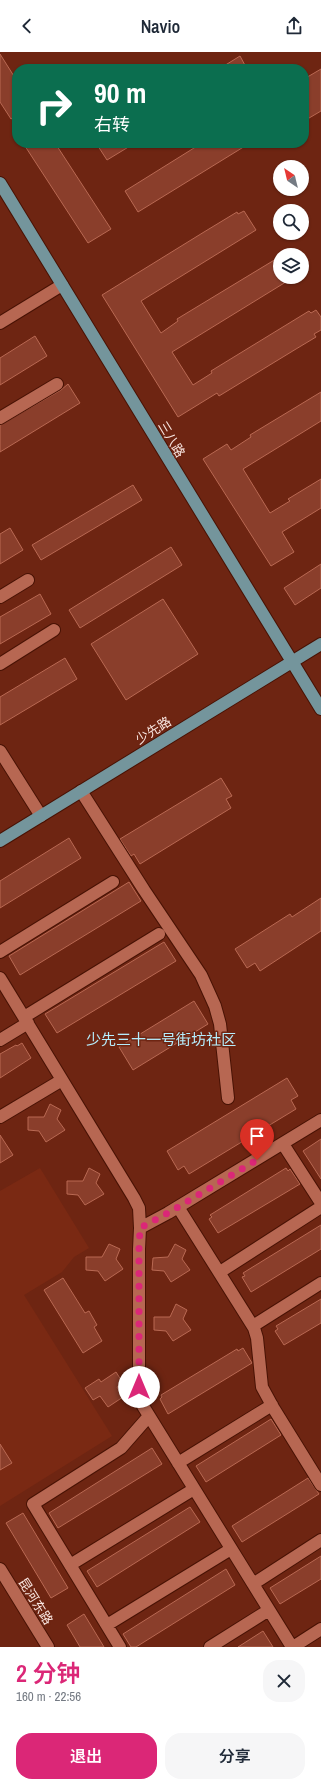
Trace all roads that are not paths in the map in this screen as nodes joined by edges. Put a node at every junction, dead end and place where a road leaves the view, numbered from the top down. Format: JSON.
{"nodes":[{"id":1,"x":0,"y":183,"type":"edge"},
{"id":2,"x":62,"y":285,"type":"junction"},
{"id":3,"x":0,"y":323,"type":"edge"},
{"id":4,"x":57,"y":384,"type":"dead end"},
{"id":5,"x":0,"y":418,"type":"edge"},
{"id":6,"x":28,"y":580,"type":"dead end"},
{"id":7,"x":0,"y":597,"type":"edge"},
{"id":8,"x":54,"y":630,"type":"dead end"},
{"id":9,"x":321,"y":644,"type":"edge"},
{"id":10,"x":292,"y":662,"type":"junction"},
{"id":11,"x":0,"y":664,"type":"edge"},
{"id":12,"x":321,"y":709,"type":"edge"},
{"id":13,"x":0,"y":751,"type":"edge"},
{"id":14,"x":81,"y":791,"type":"junction"},
{"id":15,"x":41,"y":816,"type":"junction"},
{"id":16,"x":0,"y":840,"type":"edge"},
{"id":17,"x":113,"y":882,"type":"dead end"},
{"id":18,"x":159,"y":934,"type":"dead end"},
{"id":19,"x":0,"y":952,"type":"edge"},
{"id":20,"x":0,"y":978,"type":"edge"},
{"id":21,"x":26,"y":1020,"type":"junction"},
{"id":22,"x":0,"y":1040,"type":"edge"},
{"id":23,"x":62,"y":1080,"type":"junction"},
{"id":24,"x":228,"y":1098,"type":"dead end"},
{"id":25,"x":0,"y":1117,"type":"edge"},
{"id":26,"x":321,"y":1120,"type":"edge"},
{"id":27,"x":283,"y":1144,"type":"junction"},
{"id":28,"x":321,"y":1203,"type":"edge"},
{"id":29,"x":178,"y":1207,"type":"junction"},
{"id":30,"x":321,"y":1207,"type":"edge"},
{"id":31,"x":140,"y":1228,"type":"junction"},
{"id":32,"x":220,"y":1272,"type":"junction"},
{"id":33,"x":321,"y":1283,"type":"edge"},
{"id":34,"x":253,"y":1326,"type":"junction"},
{"id":35,"x":272,"y":1405,"type":"junction"},
{"id":36,"x":149,"y":1416,"type":"junction"},
{"id":37,"x":178,"y":1463,"type":"junction"},
{"id":38,"x":321,"y":1484,"type":"edge"},
{"id":39,"x":194,"y":1489,"type":"junction"},
{"id":40,"x":321,"y":1540,"type":"edge"},
{"id":41,"x":231,"y":1548,"type":"junction"},
{"id":42,"x":70,"y":1565,"type":"junction"},
{"id":43,"x":2,"y":1575,"type":"edge"},
{"id":44,"x":253,"y":1584,"type":"junction"},
{"id":45,"x":269,"y":1610,"type":"junction"},
{"id":46,"x":107,"y":1625,"type":"junction"},
{"id":47,"x":321,"y":1630,"type":"edge"},
{"id":48,"x":48,"y":1647,"type":"edge"},
{"id":49,"x":120,"y":1647,"type":"edge"},
{"id":50,"x":210,"y":1647,"type":"edge"},
{"id":51,"x":293,"y":1647,"type":"edge"}],
"edges":[{"from":1,"to":2,"type":"main road","name":"三八路"},
{"from":2,"to":3,"type":"street"},
{"from":2,"to":10,"type":"main road","name":"三八路"},
{"from":4,"to":5,"type":"street"},
{"from":6,"to":7,"type":"street"},
{"from":8,"to":11,"type":"street"},
{"from":9,"to":10,"type":"main road","name":"少先路"},
{"from":10,"to":12,"type":"main road","name":"三八路"},
{"from":10,"to":14,"type":"main road","name":"少先路"},
{"from":13,"to":15,"type":"street"},
{"from":14,"to":15,"type":"main road","name":"少先路"},
{"from":14,"to":24,"type":"street"},
{"from":15,"to":16,"type":"main road","name":"少先路"},
{"from":17,"to":19,"type":"street"},
{"from":18,"to":21,"type":"street"},
{"from":20,"to":21,"type":"street"},
{"from":21,"to":22,"type":"street"},
{"from":21,"to":23,"type":"street"},
{"from":23,"to":25,"type":"street"},
{"from":23,"to":31,"type":"street"},
{"from":26,"to":27,"type":"street"},
{"from":27,"to":28,"type":"street"},
{"from":27,"to":29,"type":"street"},
{"from":29,"to":31,"type":"street"},
{"from":29,"to":32,"type":"street"},
{"from":30,"to":32,"type":"street"},
{"from":31,"to":36,"type":"street"},
{"from":32,"to":34,"type":"street"},
{"from":33,"to":34,"type":"street"},
{"from":34,"to":35,"type":"street"},
{"from":35,"to":37,"type":"street"},
{"from":35,"to":38,"type":"street"},
{"from":36,"to":37,"type":"street"},
{"from":36,"to":42,"type":"street"},
{"from":37,"to":39,"type":"street"},
{"from":39,"to":41,"type":"street"},
{"from":39,"to":42,"type":"street"},
{"from":40,"to":44,"type":"street"},
{"from":41,"to":44,"type":"street"},
{"from":41,"to":46,"type":"street"},
{"from":42,"to":46,"type":"street"},
{"from":43,"to":48,"type":"street","name":"昆河东路"},
{"from":44,"to":45,"type":"street"},
{"from":45,"to":50,"type":"street"},
{"from":45,"to":51,"type":"street"},
{"from":46,"to":49,"type":"street"},
{"from":47,"to":51,"type":"street"}]}
